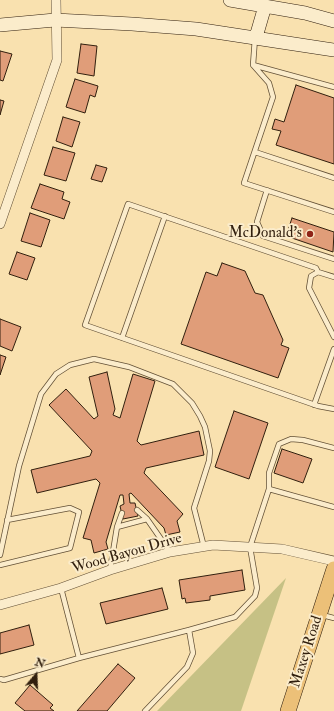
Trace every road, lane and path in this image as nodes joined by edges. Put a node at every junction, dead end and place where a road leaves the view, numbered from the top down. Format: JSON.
{"nodes":[{"id":1,"x":56,"y":0,"type":"edge"},
{"id":2,"x":230,"y":0,"type":"edge"},
{"id":3,"x":265,"y":6,"type":"junction"},
{"id":4,"x":56,"y":20,"type":"junction"},
{"id":5,"x":334,"y":20,"type":"edge"},
{"id":6,"x":0,"y":25,"type":"edge"},
{"id":7,"x":256,"y":37,"type":"junction"},
{"id":8,"x":334,"y":50,"type":"edge"},
{"id":9,"x":253,"y":65,"type":"junction"},
{"id":10,"x":334,"y":87,"type":"edge"},
{"id":11,"x":255,"y":152,"type":"junction"},
{"id":12,"x":334,"y":178,"type":"edge"},
{"id":13,"x":267,"y":190,"type":"junction"},
{"id":14,"x":334,"y":212,"type":"edge"},
{"id":15,"x":165,"y":216,"type":"junction"},
{"id":16,"x":0,"y":224,"type":"edge"},
{"id":17,"x":334,"y":259,"type":"edge"},
{"id":18,"x":318,"y":272,"type":"junction"},
{"id":19,"x":334,"y":277,"type":"edge"},
{"id":20,"x":334,"y":336,"type":"edge"},
{"id":21,"x":122,"y":338,"type":"junction"},
{"id":22,"x":334,"y":349,"type":"edge"},
{"id":23,"x":314,"y":405,"type":"junction"},
{"id":24,"x":334,"y":409,"type":"edge"},
{"id":25,"x":334,"y":448,"type":"edge"},
{"id":26,"x":269,"y":489,"type":"junction"},
{"id":27,"x":334,"y":507,"type":"edge"},
{"id":28,"x":137,"y":510,"type":"dead end"},
{"id":29,"x":122,"y":513,"type":"dead end"},
{"id":30,"x":146,"y":519,"type":"junction"},
{"id":31,"x":7,"y":520,"type":"junction"},
{"id":32,"x":117,"y":527,"type":"junction"},
{"id":33,"x":250,"y":547,"type":"junction"},
{"id":34,"x":204,"y":548,"type":"junction"},
{"id":35,"x":170,"y":552,"type":"junction"},
{"id":36,"x":0,"y":555,"type":"edge"},
{"id":37,"x":334,"y":561,"type":"edge"},
{"id":38,"x":0,"y":565,"type":"edge"},
{"id":39,"x":334,"y":569,"type":"edge"},
{"id":40,"x":110,"y":570,"type":"junction"},
{"id":41,"x":61,"y":588,"type":"junction"},
{"id":42,"x":0,"y":605,"type":"edge"},
{"id":43,"x":320,"y":614,"type":"junction"},
{"id":44,"x":334,"y":618,"type":"edge"},
{"id":45,"x":189,"y":630,"type":"junction"},
{"id":46,"x":79,"y":658,"type":"junction"},
{"id":47,"x":0,"y":679,"type":"edge"},
{"id":48,"x":145,"y":711,"type":"edge"},
{"id":49,"x":288,"y":711,"type":"edge"}],
"edges":[{"from":1,"to":4,"type":"street"},
{"from":2,"to":3,"type":"street"},
{"from":3,"to":5,"type":"street"},
{"from":3,"to":7,"type":"street"},
{"from":4,"to":6,"type":"street"},
{"from":4,"to":7,"type":"street"},
{"from":4,"to":16,"type":"street"},
{"from":7,"to":8,"type":"street"},
{"from":7,"to":9,"type":"lane"},
{"from":9,"to":10,"type":"lane"},
{"from":9,"to":11,"type":"lane"},
{"from":11,"to":12,"type":"lane"},
{"from":11,"to":13,"type":"lane"},
{"from":13,"to":14,"type":"lane"},
{"from":13,"to":17,"type":"lane"},
{"from":15,"to":18,"type":"lane"},
{"from":15,"to":21,"type":"lane"},
{"from":15,"to":21,"type":"lane"},
{"from":18,"to":19,"type":"lane"},
{"from":18,"to":20,"type":"lane"},
{"from":21,"to":23,"type":"lane"},
{"from":22,"to":23,"type":"lane"},
{"from":23,"to":24,"type":"lane"},
{"from":25,"to":26,"type":"lane"},
{"from":26,"to":27,"type":"lane"},
{"from":26,"to":33,"type":"lane"},
{"from":28,"to":30,"type":"lane"},
{"from":29,"to":32,"type":"lane"},
{"from":30,"to":32,"type":"lane"},
{"from":30,"to":35,"type":"lane"},
{"from":31,"to":34,"type":"lane"},
{"from":31,"to":36,"type":"lane"},
{"from":31,"to":38,"type":"lane"},
{"from":32,"to":40,"type":"lane"},
{"from":33,"to":34,"type":"street","name":"Wood Bayou Drive"},
{"from":33,"to":37,"type":"street","name":"Wood Bayou Drive"},
{"from":33,"to":45,"type":"lane"},
{"from":34,"to":35,"type":"street","name":"Wood Bayou Drive"},
{"from":35,"to":40,"type":"street","name":"Wood Bayou Drive"},
{"from":39,"to":43,"type":"main road","name":"Maxey Road"},
{"from":40,"to":41,"type":"street","name":"Wood Bayou Drive"},
{"from":41,"to":42,"type":"street","name":"Wood Bayou Drive"},
{"from":41,"to":46,"type":"lane"},
{"from":43,"to":44,"type":"lane"},
{"from":43,"to":49,"type":"main road","name":"Maxey Road"},
{"from":45,"to":46,"type":"lane"},
{"from":45,"to":48,"type":"lane"},
{"from":46,"to":47,"type":"lane"}]}
